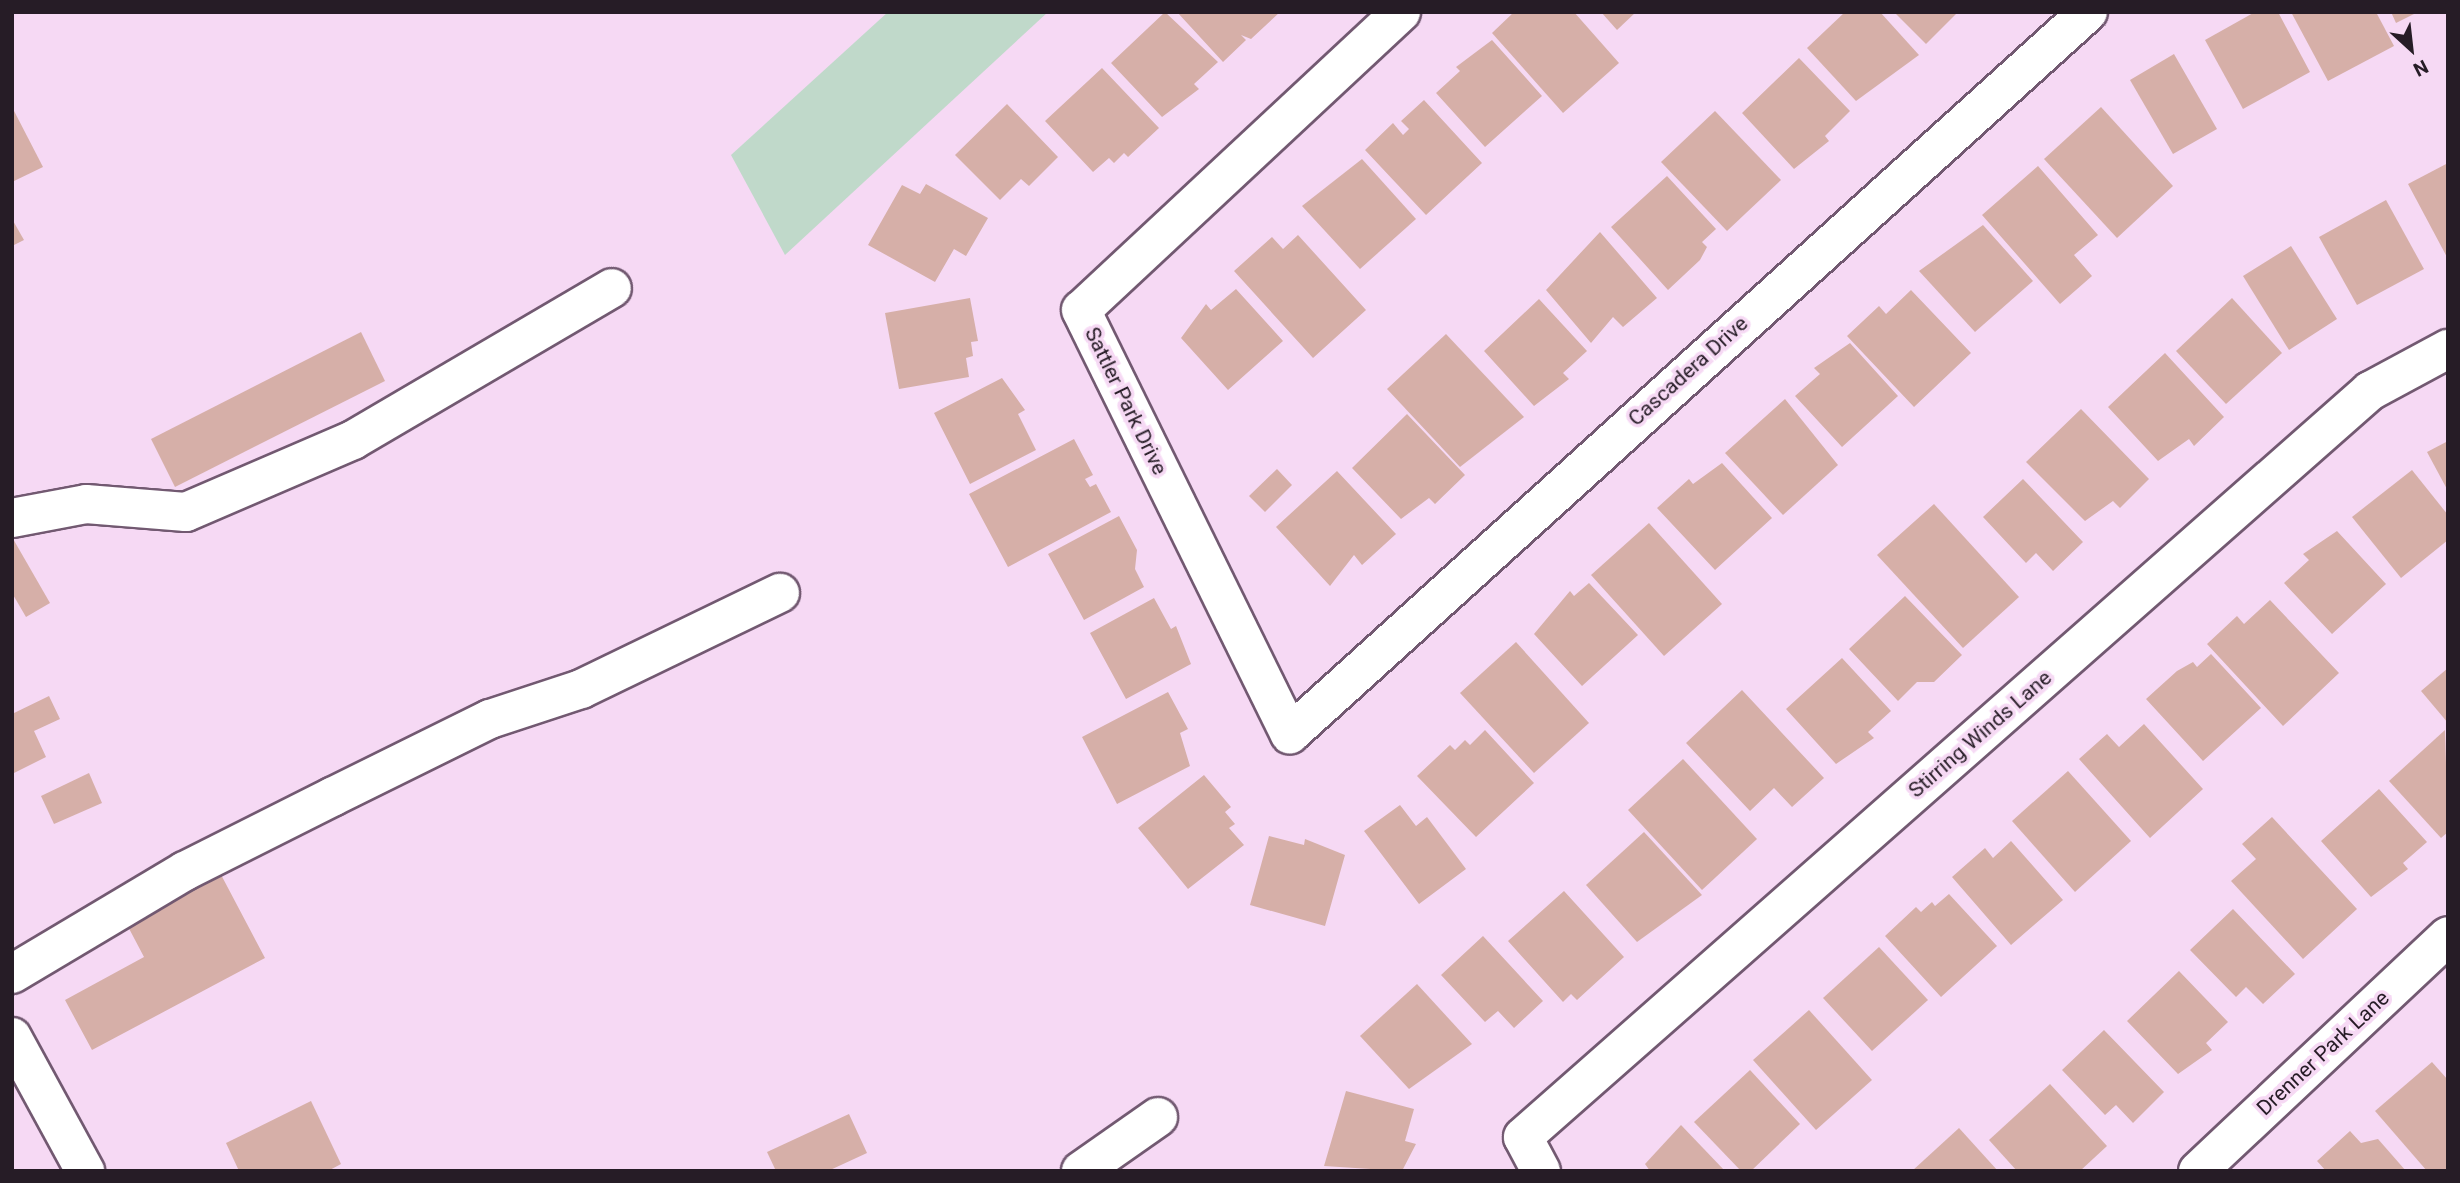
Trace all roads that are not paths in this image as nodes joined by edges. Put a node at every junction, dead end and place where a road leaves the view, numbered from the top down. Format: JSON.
{"nodes":[{"id":1,"x":1401,"y":12,"type":"edge"},
{"id":2,"x":2088,"y":12,"type":"edge"},
{"id":3,"x":611,"y":288,"type":"dead end"},
{"id":4,"x":2448,"y":349,"type":"edge"},
{"id":5,"x":12,"y":518,"type":"edge"},
{"id":6,"x":780,"y":593,"type":"dead end"},
{"id":7,"x":1290,"y":734,"type":"joint"},
{"id":8,"x":2448,"y":936,"type":"edge"},
{"id":9,"x":12,"y":974,"type":"edge"},
{"id":10,"x":12,"y":1037,"type":"edge"},
{"id":11,"x":1158,"y":1117,"type":"dead end"},
{"id":12,"x":85,"y":1171,"type":"edge"},
{"id":13,"x":1082,"y":1171,"type":"edge"},
{"id":14,"x":1541,"y":1171,"type":"edge"},
{"id":15,"x":2198,"y":1171,"type":"edge"}],
"edges":[{"from":1,"to":7,"type":"street","name":"Sattler Park Drive"},
{"from":2,"to":7,"type":"street","name":"Cascadera Drive"},
{"from":3,"to":5,"type":"street"},
{"from":4,"to":14,"type":"street","name":"Stirring Winds Lane"},
{"from":6,"to":9,"type":"street"},
{"from":8,"to":15,"type":"street","name":"Drenner Park Lane"},
{"from":10,"to":12,"type":"street"},
{"from":11,"to":13,"type":"street"}]}
